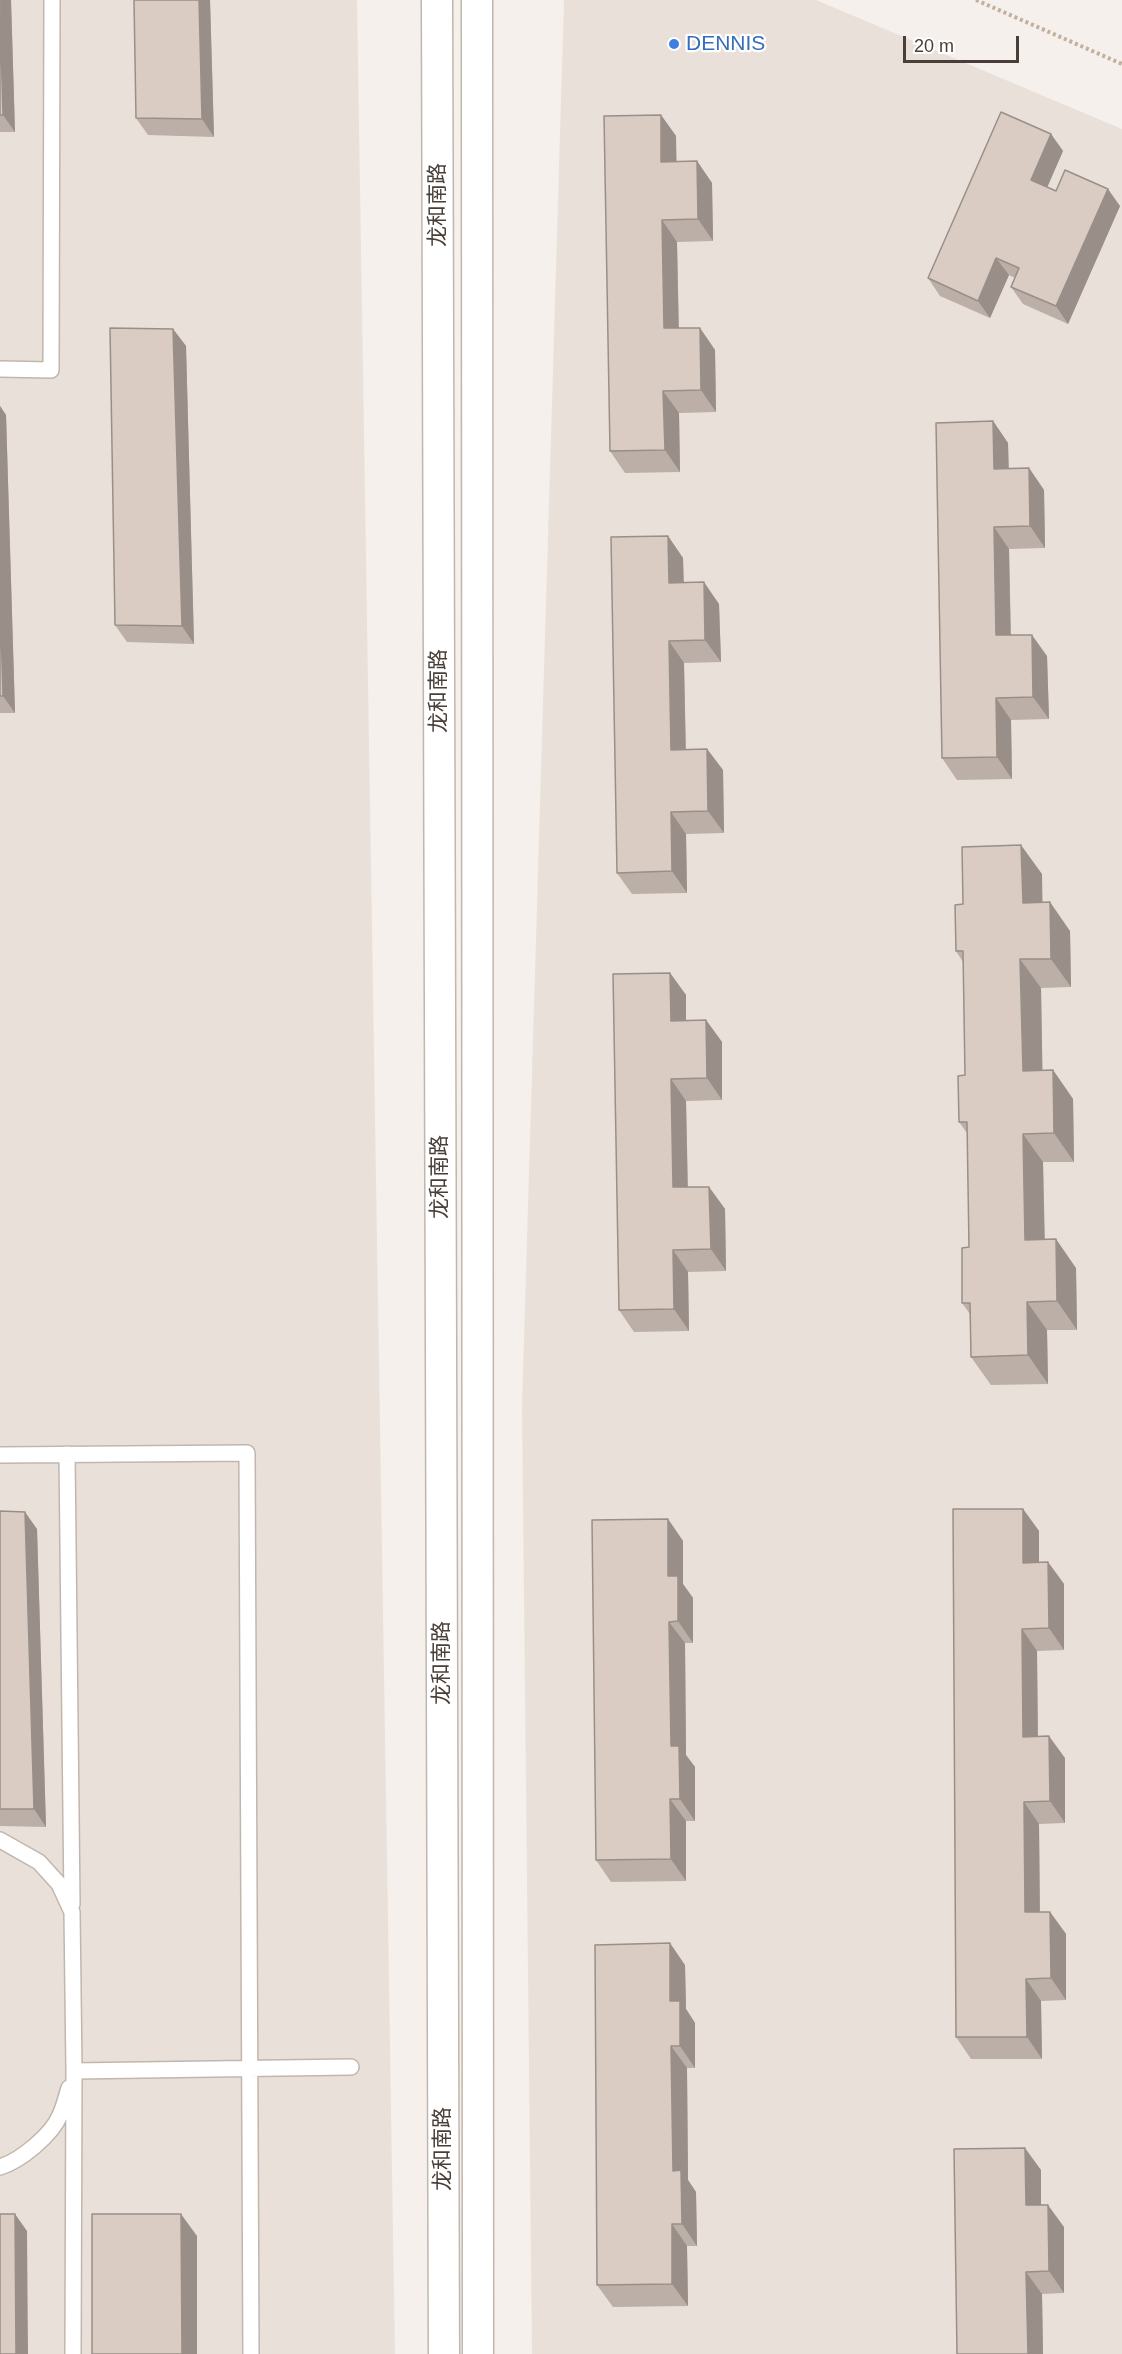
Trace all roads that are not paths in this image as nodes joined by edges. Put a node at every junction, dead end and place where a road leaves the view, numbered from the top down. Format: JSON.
{"nodes":[{"id":1,"x":52,"y":0,"type":"edge"},
{"id":2,"x":437,"y":0,"type":"edge"},
{"id":3,"x":477,"y":0,"type":"edge"},
{"id":4,"x":0,"y":369,"type":"edge"},
{"id":5,"x":67,"y":1454,"type":"junction"},
{"id":6,"x":0,"y":1455,"type":"edge"},
{"id":7,"x":0,"y":1840,"type":"edge"},
{"id":8,"x":72,"y":1912,"type":"junction"},
{"id":9,"x":351,"y":2067,"type":"dead end"},
{"id":10,"x":250,"y":2069,"type":"junction"},
{"id":11,"x":74,"y":2071,"type":"junction"},
{"id":12,"x":0,"y":2167,"type":"edge"},
{"id":13,"x":73,"y":2354,"type":"edge"},
{"id":14,"x":251,"y":2354,"type":"edge"},
{"id":15,"x":444,"y":2354,"type":"edge"},
{"id":16,"x":478,"y":2354,"type":"edge"}],
"edges":[{"from":1,"to":4,"type":"lane"},
{"from":2,"to":15,"type":"street","name":"龙和南路"},
{"from":3,"to":16,"type":"street","name":"龙和南路"},
{"from":5,"to":6,"type":"lane"},
{"from":5,"to":8,"type":"lane"},
{"from":5,"to":10,"type":"lane"},
{"from":7,"to":8,"type":"lane"},
{"from":8,"to":11,"type":"lane"},
{"from":9,"to":10,"type":"lane"},
{"from":10,"to":11,"type":"lane"},
{"from":10,"to":14,"type":"lane"},
{"from":11,"to":12,"type":"lane"},
{"from":11,"to":13,"type":"lane"}]}
